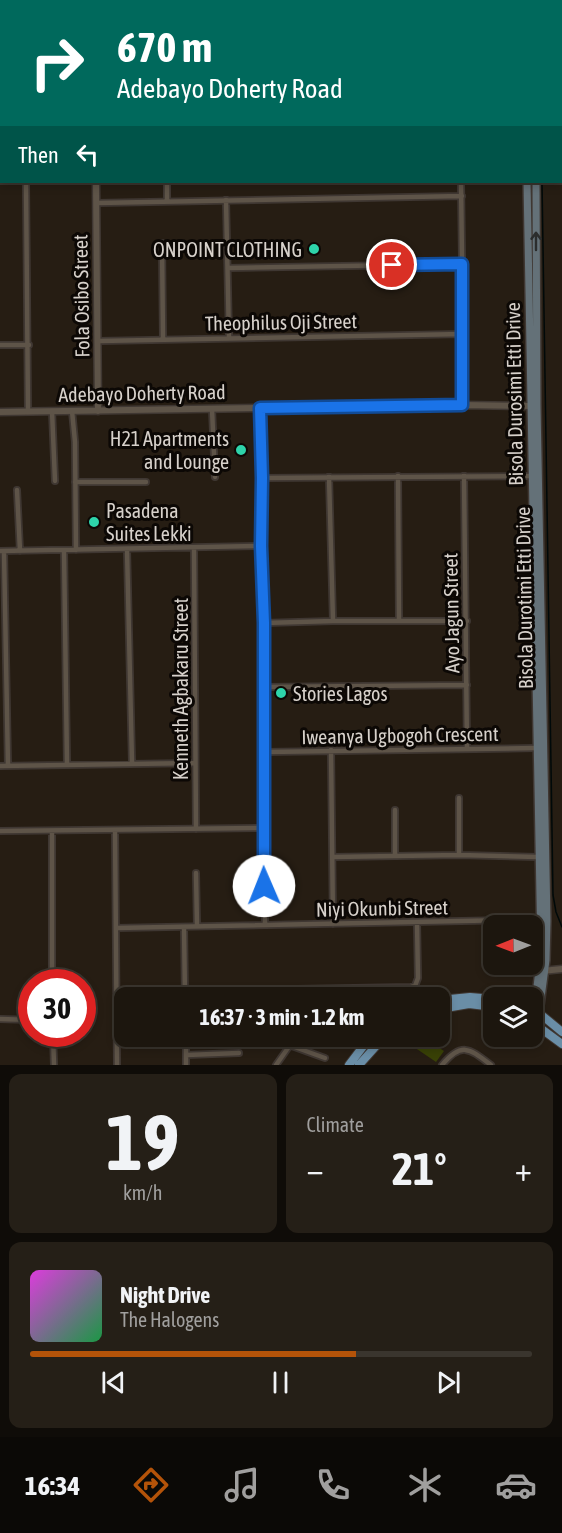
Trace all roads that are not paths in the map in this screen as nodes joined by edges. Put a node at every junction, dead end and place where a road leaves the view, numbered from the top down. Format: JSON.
{"nodes":[{"id":1,"x":26,"y":183,"type":"edge"},
{"id":2,"x":96,"y":183,"type":"edge"},
{"id":3,"x":166,"y":183,"type":"edge"},
{"id":4,"x":461,"y":183,"type":"edge"},
{"id":5,"x":527,"y":183,"type":"edge"},
{"id":6,"x":536,"y":183,"type":"edge"},
{"id":7,"x":462,"y":196,"type":"junction"},
{"id":8,"x":226,"y":200,"type":"junction"},
{"id":9,"x":167,"y":201,"type":"junction"},
{"id":10,"x":97,"y":203,"type":"junction"},
{"id":11,"x":162,"y":243,"type":"dead end"},
{"id":12,"x":462,"y":264,"type":"junction"},
{"id":13,"x":228,"y":268,"type":"junction"},
{"id":14,"x":463,"y":334,"type":"junction"},
{"id":15,"x":229,"y":338,"type":"junction"},
{"id":16,"x":163,"y":339,"type":"junction"},
{"id":17,"x":99,"y":341,"type":"junction"},
{"id":18,"x":0,"y":345,"type":"edge"},
{"id":19,"x":29,"y":345,"type":"junction"},
{"id":20,"x":462,"y":405,"type":"junction"},
{"id":21,"x":534,"y":406,"type":"junction"},
{"id":22,"x":260,"y":408,"type":"junction"},
{"id":23,"x":212,"y":409,"type":"junction"},
{"id":24,"x":52,"y":411,"type":"junction"},
{"id":25,"x":72,"y":411,"type":"junction"},
{"id":26,"x":98,"y":411,"type":"junction"},
{"id":27,"x":0,"y":412,"type":"edge"},
{"id":28,"x":28,"y":412,"type":"junction"},
{"id":29,"x":398,"y":476,"type":"junction"},
{"id":30,"x":464,"y":476,"type":"junction"},
{"id":31,"x":532,"y":476,"type":"junction"},
{"id":32,"x":214,"y":477,"type":"dead end"},
{"id":33,"x":329,"y":477,"type":"junction"},
{"id":34,"x":262,"y":478,"type":"junction"},
{"id":35,"x":55,"y":480,"type":"dead end"},
{"id":36,"x":75,"y":482,"type":"junction"},
{"id":37,"x":146,"y":482,"type":"dead end"},
{"id":38,"x":17,"y":489,"type":"dead end"},
{"id":39,"x":261,"y":546,"type":"junction"},
{"id":40,"x":194,"y":548,"type":"junction"},
{"id":41,"x":127,"y":549,"type":"junction"},
{"id":42,"x":64,"y":550,"type":"junction"},
{"id":43,"x":76,"y":550,"type":"junction"},
{"id":44,"x":2,"y":551,"type":"edge"},
{"id":45,"x":20,"y":551,"type":"junction"},
{"id":46,"x":333,"y":621,"type":"junction"},
{"id":47,"x":399,"y":621,"type":"junction"},
{"id":48,"x":467,"y":621,"type":"junction"},
{"id":49,"x":264,"y":623,"type":"junction"},
{"id":50,"x":3,"y":626,"type":"edge"},
{"id":51,"x":467,"y":685,"type":"junction"},
{"id":52,"x":264,"y":687,"type":"junction"},
{"id":53,"x":0,"y":695,"type":"edge"},
{"id":54,"x":7,"y":695,"type":"junction"},
{"id":55,"x":536,"y":748,"type":"junction"},
{"id":56,"x":467,"y":749,"type":"junction"},
{"id":57,"x":332,"y":750,"type":"junction"},
{"id":58,"x":265,"y":752,"type":"junction"},
{"id":59,"x":132,"y":763,"type":"junction"},
{"id":60,"x":195,"y":763,"type":"junction"},
{"id":61,"x":67,"y":764,"type":"junction"},
{"id":62,"x":0,"y":766,"type":"edge"},
{"id":63,"x":8,"y":766,"type":"junction"},
{"id":64,"x":459,"y":798,"type":"dead end"},
{"id":65,"x":395,"y":810,"type":"dead end"},
{"id":66,"x":263,"y":828,"type":"junction"},
{"id":67,"x":196,"y":829,"type":"junction"},
{"id":68,"x":115,"y":830,"type":"junction"},
{"id":69,"x":0,"y":831,"type":"edge"},
{"id":70,"x":52,"y":831,"type":"junction"},
{"id":71,"x":395,"y":855,"type":"junction"},
{"id":72,"x":459,"y":855,"type":"junction"},
{"id":73,"x":538,"y":856,"type":"junction"},
{"id":74,"x":333,"y":857,"type":"junction"},
{"id":75,"x":196,"y":873,"type":"dead end"},
{"id":76,"x":540,"y":915,"type":"edge"},
{"id":77,"x":483,"y":921,"type":"edge"},
{"id":78,"x":417,"y":922,"type":"junction"},
{"id":79,"x":333,"y":924,"type":"junction"},
{"id":80,"x":265,"y":925,"type":"junction"},
{"id":81,"x":198,"y":926,"type":"junction"},
{"id":82,"x":184,"y":927,"type":"junction"},
{"id":83,"x":116,"y":928,"type":"junction"},
{"id":84,"x":543,"y":961,"type":"edge"},
{"id":85,"x":52,"y":969,"type":"edge"},
{"id":86,"x":562,"y":969,"type":"edge"},
{"id":87,"x":543,"y":971,"type":"edge"},
{"id":88,"x":185,"y":987,"type":"edge"},
{"id":89,"x":374,"y":987,"type":"edge"},
{"id":90,"x":483,"y":998,"type":"edge"},
{"id":91,"x":450,"y":999,"type":"edge"},
{"id":92,"x":483,"y":1006,"type":"edge"},
{"id":93,"x":450,"y":1008,"type":"edge"},
{"id":94,"x":543,"y":1017,"type":"edge"},
{"id":95,"x":0,"y":1019,"type":"edge"},
{"id":96,"x":18,"y":1020,"type":"edge"},
{"id":97,"x":543,"y":1030,"type":"edge"},
{"id":98,"x":562,"y":1032,"type":"edge"},
{"id":99,"x":562,"y":1044,"type":"edge"},
{"id":100,"x":53,"y":1047,"type":"edge"},
{"id":101,"x":186,"y":1047,"type":"edge"},
{"id":102,"x":288,"y":1047,"type":"edge"},
{"id":103,"x":295,"y":1047,"type":"edge"},
{"id":104,"x":363,"y":1047,"type":"edge"},
{"id":105,"x":375,"y":1047,"type":"edge"},
{"id":106,"x":239,"y":1053,"type":"dead end"},
{"id":107,"x":186,"y":1055,"type":"junction"},
{"id":108,"x":325,"y":1058,"type":"dead end"},
{"id":109,"x":54,"y":1065,"type":"edge"},
{"id":110,"x":117,"y":1065,"type":"edge"},
{"id":111,"x":186,"y":1065,"type":"edge"},
{"id":112,"x":276,"y":1065,"type":"edge"},
{"id":113,"x":349,"y":1065,"type":"edge"},
{"id":114,"x":359,"y":1065,"type":"edge"},
{"id":115,"x":442,"y":1065,"type":"edge"},
{"id":116,"x":491,"y":1065,"type":"edge"}],
"edges":[{"from":1,"to":19,"type":"street"},
{"from":2,"to":10,"type":"street","name":"Fola Osibo Street"},
{"from":3,"to":9,"type":"street"},
{"from":4,"to":7,"type":"street"},
{"from":5,"to":21,"type":"main road","name":"Bisola Durosimi Etti Drive"},
{"from":21,"to":6,"type":"main road","name":"Bisola Durotimi Etti Drive","one_way":true},
{"from":7,"to":8,"type":"street"},
{"from":7,"to":12,"type":"street"},
{"from":8,"to":9,"type":"street"},
{"from":8,"to":13,"type":"street"},
{"from":9,"to":10,"type":"street"},
{"from":10,"to":17,"type":"street","name":"Fola Osibo Street"},
{"from":11,"to":16,"type":"street"},
{"from":12,"to":13,"type":"street"},
{"from":12,"to":14,"type":"street"},
{"from":13,"to":15,"type":"street"},
{"from":14,"to":15,"type":"street","name":"Theophilus Oji Street"},
{"from":14,"to":20,"type":"street"},
{"from":15,"to":16,"type":"street","name":"Theophilus Oji Street"},
{"from":16,"to":17,"type":"street","name":"Theophilus Oji Street"},
{"from":17,"to":26,"type":"street","name":"Fola Osibo Street"},
{"from":18,"to":19,"type":"street"},
{"from":19,"to":28,"type":"street"},
{"from":20,"to":21,"type":"street","name":"Adebayo Doherty Road"},
{"from":20,"to":22,"type":"street","name":"Adebayo Doherty Road"},
{"from":21,"to":31,"type":"main road","name":"Bisola Durosimi Etti Drive"},
{"from":21,"to":84,"type":"main road","name":"Bisola Durotimi Etti Drive"},
{"from":22,"to":23,"type":"street","name":"Adebayo Doherty Road"},
{"from":22,"to":34,"type":"street"},
{"from":23,"to":26,"type":"street","name":"Adebayo Doherty Road"},
{"from":23,"to":32,"type":"street"},
{"from":24,"to":25,"type":"street","name":"Adebayo Doherty Road"},
{"from":24,"to":28,"type":"street","name":"Adebayo Doherty Road"},
{"from":24,"to":35,"type":"street"},
{"from":25,"to":26,"type":"street","name":"Adebayo Doherty Road"},
{"from":25,"to":36,"type":"street"},
{"from":27,"to":28,"type":"street","name":"Adebayo Doherty Road"},
{"from":29,"to":30,"type":"street"},
{"from":29,"to":33,"type":"street"},
{"from":29,"to":47,"type":"street"},
{"from":30,"to":31,"type":"street"},
{"from":30,"to":48,"type":"street","name":"Ayo Jagun Street"},
{"from":31,"to":55,"type":"main road","name":"Bisola Durosimi Etti Drive"},
{"from":33,"to":34,"type":"street"},
{"from":33,"to":46,"type":"street"},
{"from":34,"to":39,"type":"street"},
{"from":36,"to":37,"type":"street"},
{"from":36,"to":43,"type":"street"},
{"from":38,"to":45,"type":"street"},
{"from":39,"to":40,"type":"street"},
{"from":39,"to":49,"type":"street"},
{"from":40,"to":41,"type":"street"},
{"from":40,"to":60,"type":"street","name":"Kenneth Agbakaru Street"},
{"from":41,"to":43,"type":"street"},
{"from":41,"to":59,"type":"street"},
{"from":42,"to":43,"type":"street"},
{"from":42,"to":45,"type":"street"},
{"from":42,"to":61,"type":"street"},
{"from":44,"to":45,"type":"street"},
{"from":44,"to":50,"type":"street"},
{"from":46,"to":47,"type":"street"},
{"from":46,"to":49,"type":"street"},
{"from":47,"to":48,"type":"street"},
{"from":48,"to":51,"type":"street","name":"Ayo Jagun Street"},
{"from":49,"to":52,"type":"street"},
{"from":50,"to":54,"type":"street"},
{"from":51,"to":52,"type":"street"},
{"from":51,"to":56,"type":"street","name":"Ayo Jagun Street"},
{"from":52,"to":58,"type":"street"},
{"from":53,"to":54,"type":"street"},
{"from":54,"to":63,"type":"street"},
{"from":55,"to":56,"type":"street","name":"Iweanya Ugbogoh Crescent"},
{"from":55,"to":73,"type":"main road","name":"Bisola Durosimi Etti Drive"},
{"from":56,"to":57,"type":"street","name":"Iweanya Ugbogoh Crescent"},
{"from":57,"to":58,"type":"street","name":"Iweanya Ugbogoh Crescent"},
{"from":57,"to":74,"type":"street"},
{"from":58,"to":66,"type":"street"},
{"from":59,"to":60,"type":"street"},
{"from":59,"to":61,"type":"street"},
{"from":60,"to":67,"type":"street","name":"Kenneth Agbakaru Street"},
{"from":61,"to":63,"type":"street"},
{"from":62,"to":63,"type":"street"},
{"from":64,"to":72,"type":"street"},
{"from":65,"to":71,"type":"street"},
{"from":66,"to":67,"type":"street"},
{"from":66,"to":80,"type":"street"},
{"from":67,"to":68,"type":"street"},
{"from":68,"to":70,"type":"street"},
{"from":68,"to":83,"type":"street"},
{"from":69,"to":70,"type":"street"},
{"from":70,"to":85,"type":"street"},
{"from":71,"to":72,"type":"street"},
{"from":71,"to":74,"type":"street"},
{"from":72,"to":73,"type":"street"},
{"from":73,"to":76,"type":"main road","name":"Bisola Durosimi Etti Drive"},
{"from":74,"to":79,"type":"street"},
{"from":75,"to":81,"type":"street"},
{"from":77,"to":78,"type":"street","name":"Niyi Okunbi Street"},
{"from":78,"to":79,"type":"street","name":"Niyi Okunbi Street"},
{"from":78,"to":89,"type":"street"},
{"from":79,"to":80,"type":"street","name":"Niyi Okunbi Street"},
{"from":80,"to":81,"type":"street","name":"Niyi Okunbi Street"},
{"from":81,"to":82,"type":"street","name":"Niyi Okunbi Street"},
{"from":82,"to":83,"type":"street","name":"Niyi Okunbi Street"},
{"from":82,"to":88,"type":"street"},
{"from":83,"to":110,"type":"street"},
{"from":86,"to":87,"type":"street"},
{"from":90,"to":91,"type":"main road"},
{"from":92,"to":93,"type":"main road"},
{"from":94,"to":98,"type":"main road"},
{"from":95,"to":96,"type":"street"},
{"from":97,"to":99,"type":"main road"},
{"from":100,"to":109,"type":"street"},
{"from":101,"to":107,"type":"street"},
{"from":102,"to":112,"type":"street"},
{"from":103,"to":108,"type":"street"},
{"from":104,"to":113,"type":"main road"},
{"from":105,"to":114,"type":"main road"},
{"from":106,"to":107,"type":"street"},
{"from":107,"to":111,"type":"street"},
{"from":115,"to":116,"type":"street"}]}
